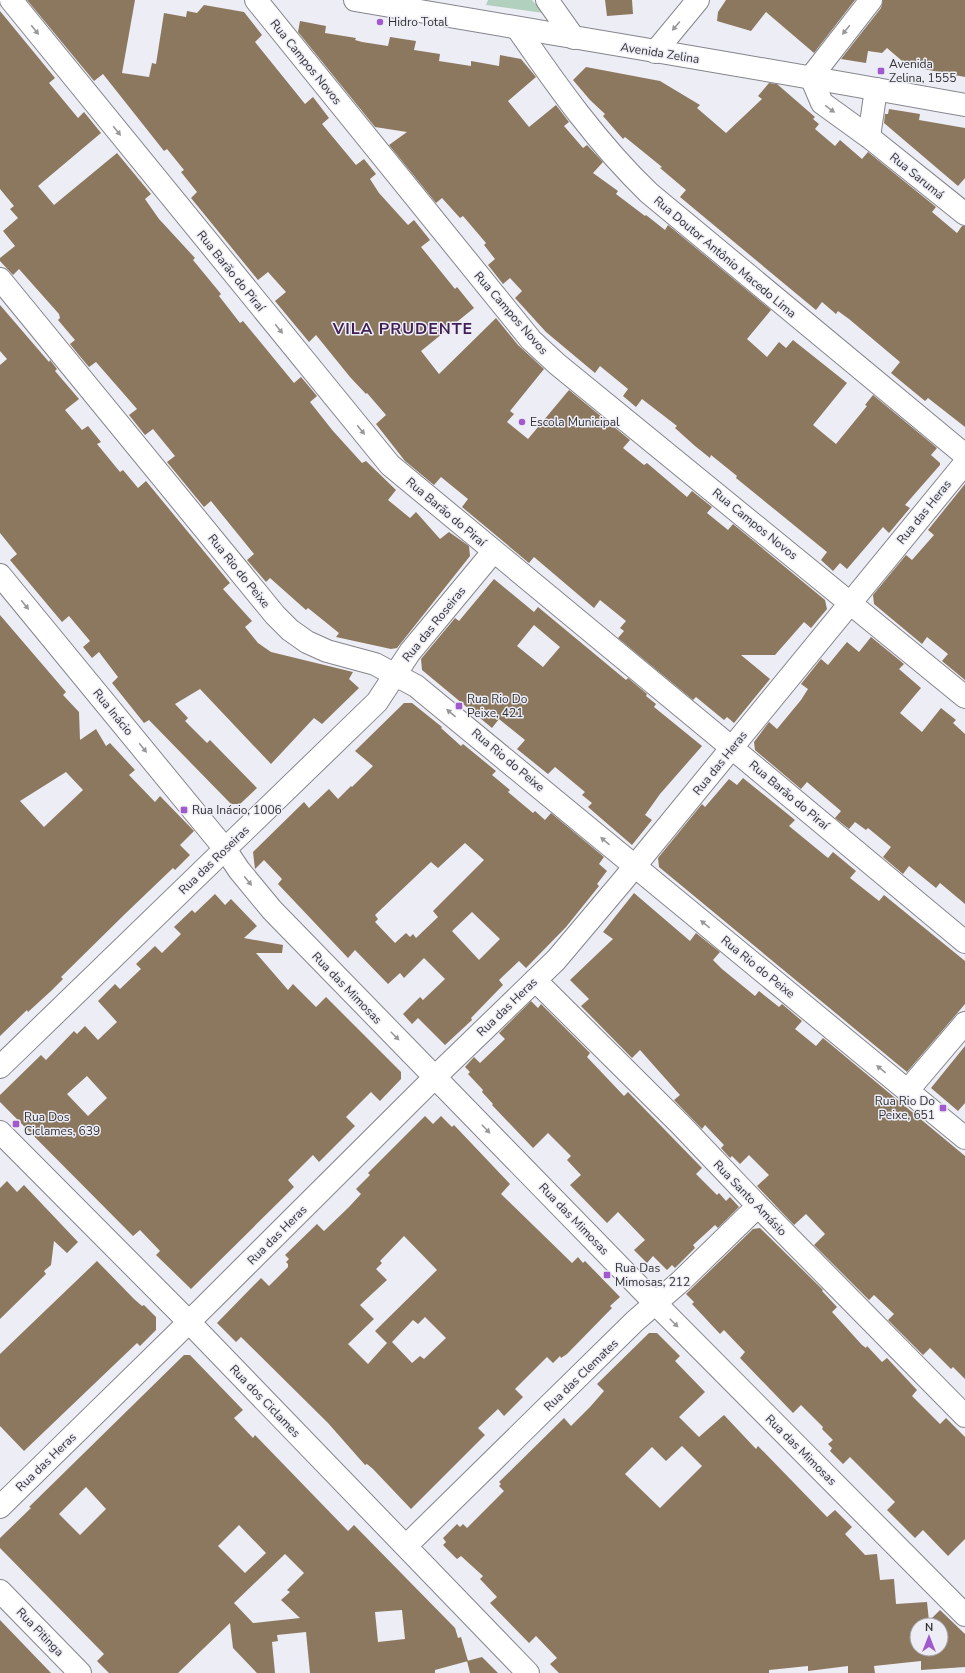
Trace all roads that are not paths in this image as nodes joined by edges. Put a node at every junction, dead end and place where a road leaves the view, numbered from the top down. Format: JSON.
{"nodes":[{"id":1,"x":11,"y":0,"type":"edge"},
{"id":2,"x":256,"y":0,"type":"edge"},
{"id":3,"x":355,"y":0,"type":"edge"},
{"id":4,"x":547,"y":0,"type":"edge"},
{"id":5,"x":698,"y":0,"type":"edge"},
{"id":6,"x":871,"y":0,"type":"edge"},
{"id":7,"x":517,"y":28,"type":"junction"},
{"id":8,"x":574,"y":38,"type":"junction"},
{"id":9,"x":655,"y":52,"type":"junction"},
{"id":10,"x":811,"y":77,"type":"junction"},
{"id":11,"x":876,"y":89,"type":"junction"},
{"id":12,"x":965,"y":106,"type":"edge"},
{"id":13,"x":869,"y":137,"type":"junction"},
{"id":14,"x":965,"y":214,"type":"edge"},
{"id":15,"x":0,"y":279,"type":"edge"},
{"id":16,"x":965,"y":455,"type":"edge"},
{"id":17,"x":965,"y":463,"type":"edge"},
{"id":18,"x":493,"y":552,"type":"junction"},
{"id":19,"x":0,"y":575,"type":"edge"},
{"id":20,"x":851,"y":602,"type":"junction"},
{"id":21,"x":396,"y":673,"type":"junction"},
{"id":22,"x":965,"y":697,"type":"edge"},
{"id":23,"x":732,"y":748,"type":"junction"},
{"id":24,"x":225,"y":849,"type":"junction"},
{"id":25,"x":635,"y":866,"type":"junction"},
{"id":26,"x":965,"y":942,"type":"edge"},
{"id":27,"x":535,"y":980,"type":"junction"},
{"id":28,"x":965,"y":1023,"type":"edge"},
{"id":29,"x":0,"y":1067,"type":"edge"},
{"id":30,"x":434,"y":1077,"type":"junction"},
{"id":31,"x":908,"y":1090,"type":"junction"},
{"id":32,"x":0,"y":1132,"type":"edge"},
{"id":33,"x":965,"y":1138,"type":"edge"},
{"id":34,"x":758,"y":1206,"type":"junction"},
{"id":35,"x":655,"y":1303,"type":"junction"},
{"id":36,"x":189,"y":1322,"type":"junction"},
{"id":37,"x":965,"y":1416,"type":"edge"},
{"id":38,"x":0,"y":1507,"type":"edge"},
{"id":39,"x":406,"y":1546,"type":"junction"},
{"id":40,"x":0,"y":1590,"type":"edge"},
{"id":41,"x":965,"y":1616,"type":"edge"},
{"id":42,"x":80,"y":1673,"type":"edge"},
{"id":43,"x":528,"y":1673,"type":"edge"}],
"edges":[{"from":1,"to":18,"type":"street","name":"Rua Barão do Piraí","one_way":true},
{"from":2,"to":20,"type":"street","name":"Rua Campos Novos"},
{"from":3,"to":7,"type":"street","name":"Avenida Zelina"},
{"from":4,"to":8,"type":"street"},
{"from":5,"to":9,"type":"street","one_way":true},
{"from":6,"to":10,"type":"street","one_way":true},
{"from":7,"to":8,"type":"street","name":"Avenida Zelina"},
{"from":7,"to":16,"type":"street","name":"Rua Doutor Antônio Macedo Lima"},
{"from":8,"to":9,"type":"street","name":"Avenida Zelina"},
{"from":9,"to":10,"type":"street","name":"Avenida Zelina"},
{"from":10,"to":11,"type":"street","name":"Avenida Zelina"},
{"from":10,"to":13,"type":"street","name":"Rua Sarumá","one_way":true},
{"from":11,"to":12,"type":"street","name":"Avenida Zelina"},
{"from":11,"to":13,"type":"street"},
{"from":13,"to":14,"type":"street","name":"Rua Sarumá"},
{"from":15,"to":21,"type":"street","name":"Rua Rio do Peixe"},
{"from":17,"to":20,"type":"street","name":"Rua das Heras"},
{"from":18,"to":21,"type":"street","name":"Rua das Roseiras"},
{"from":18,"to":23,"type":"street","name":"Rua Barão do Piraí"},
{"from":19,"to":24,"type":"street","name":"Rua Inácio","one_way":true},
{"from":20,"to":22,"type":"street","name":"Rua Campos Novos"},
{"from":20,"to":23,"type":"street","name":"Rua das Heras"},
{"from":21,"to":24,"type":"street","name":"Rua das Roseiras"},
{"from":25,"to":21,"type":"street","name":"Rua Rio do Peixe","one_way":true},
{"from":23,"to":25,"type":"street","name":"Rua das Heras"},
{"from":23,"to":26,"type":"street","name":"Rua Barão do Piraí"},
{"from":24,"to":29,"type":"street","name":"Rua das Roseiras"},
{"from":24,"to":30,"type":"street","name":"Rua das Mimosas","one_way":true},
{"from":25,"to":27,"type":"street","name":"Rua das Heras"},
{"from":31,"to":25,"type":"street","name":"Rua Rio do Peixe","one_way":true},
{"from":27,"to":30,"type":"street","name":"Rua das Heras"},
{"from":27,"to":34,"type":"street","name":"Rua Santo Amásio"},
{"from":28,"to":31,"type":"street"},
{"from":30,"to":35,"type":"street","name":"Rua das Mimosas","one_way":true},
{"from":30,"to":36,"type":"street","name":"Rua das Heras"},
{"from":31,"to":33,"type":"street","name":"Rua Rio do Peixe"},
{"from":32,"to":36,"type":"street","name":"Rua dos Ciclames"},
{"from":34,"to":35,"type":"street","name":"Rua das Clemates"},
{"from":34,"to":37,"type":"street","name":"Rua Santo Amásio"},
{"from":35,"to":39,"type":"street","name":"Rua das Clemates"},
{"from":35,"to":41,"type":"street","name":"Rua das Mimosas","one_way":true},
{"from":36,"to":38,"type":"street","name":"Rua das Heras"},
{"from":36,"to":39,"type":"street","name":"Rua dos Ciclames"},
{"from":39,"to":43,"type":"street","name":"Rua dos Ciclames"},
{"from":40,"to":42,"type":"street","name":"Rua Pitinga"}]}
